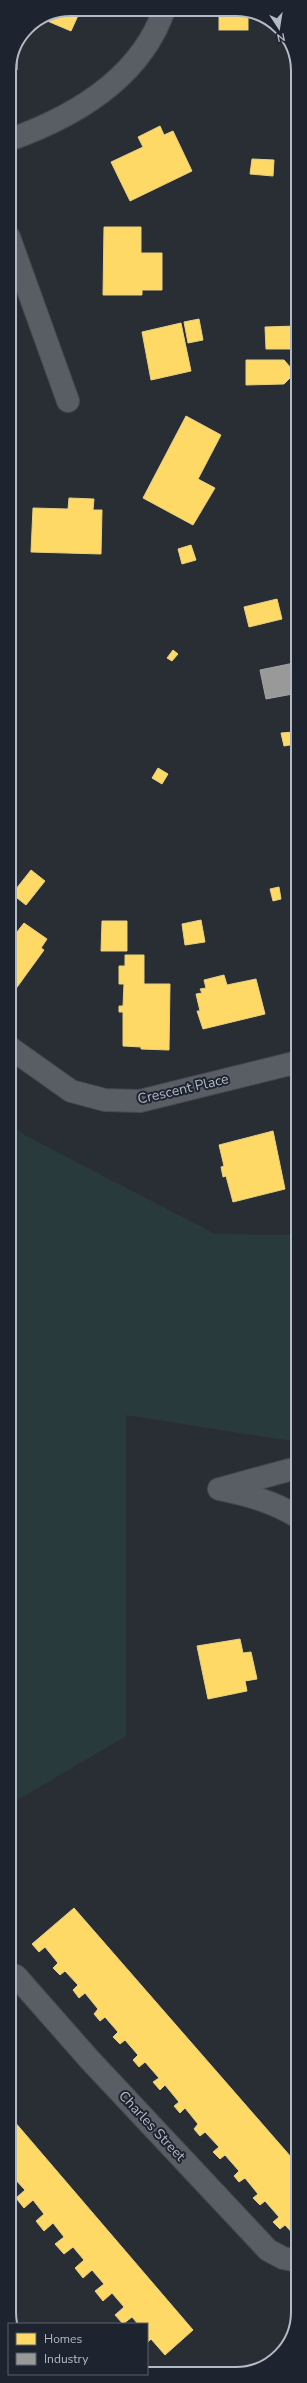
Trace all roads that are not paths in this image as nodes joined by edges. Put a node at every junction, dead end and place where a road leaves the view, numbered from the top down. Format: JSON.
{"nodes":[{"id":1,"x":162,"y":16,"type":"edge"},
{"id":2,"x":16,"y":137,"type":"edge"},
{"id":3,"x":16,"y":256,"type":"edge"},
{"id":4,"x":68,"y":401,"type":"dead end"},
{"id":5,"x":16,"y":1052,"type":"edge"},
{"id":6,"x":291,"y":1064,"type":"edge"},
{"id":7,"x":291,"y":1470,"type":"edge"},
{"id":8,"x":291,"y":1513,"type":"edge"},
{"id":9,"x":16,"y":1976,"type":"dead end"},
{"id":10,"x":291,"y":2260,"type":"edge"}],
"edges":[{"from":1,"to":2,"type":"street"},
{"from":3,"to":4,"type":"street"},
{"from":5,"to":6,"type":"street","name":"Crescent Place"},
{"from":7,"to":8,"type":"street"},
{"from":9,"to":10,"type":"street","name":"Charles Street"}]}
